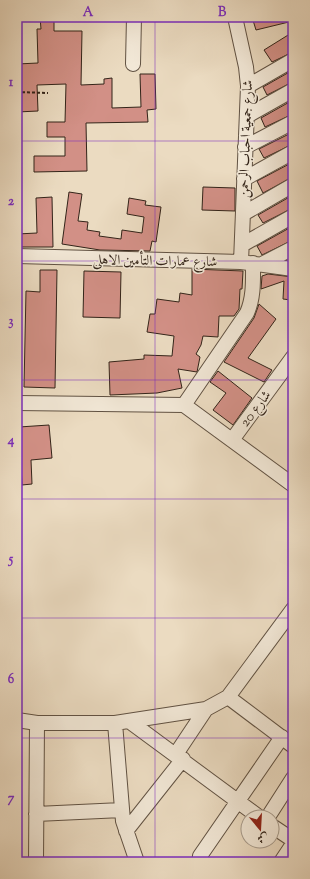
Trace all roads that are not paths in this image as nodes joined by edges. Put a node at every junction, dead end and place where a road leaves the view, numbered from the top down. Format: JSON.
{"nodes":[{"id":1,"x":134,"y":17,"type":"edge"},
{"id":2,"x":235,"y":17,"type":"edge"},
{"id":3,"x":293,"y":60,"type":"edge"},
{"id":4,"x":133,"y":64,"type":"dead end"},
{"id":5,"x":248,"y":86,"type":"junction"},
{"id":6,"x":293,"y":90,"type":"edge"},
{"id":7,"x":247,"y":116,"type":"junction"},
{"id":8,"x":293,"y":122,"type":"edge"},
{"id":9,"x":246,"y":148,"type":"junction"},
{"id":10,"x":293,"y":152,"type":"edge"},
{"id":11,"x":244,"y":179,"type":"junction"},
{"id":12,"x":293,"y":185,"type":"edge"},
{"id":13,"x":243,"y":214,"type":"junction"},
{"id":14,"x":293,"y":216,"type":"edge"},
{"id":15,"x":242,"y":244,"type":"junction"},
{"id":16,"x":293,"y":248,"type":"edge"},
{"id":17,"x":17,"y":256,"type":"edge"},
{"id":18,"x":252,"y":263,"type":"junction"},
{"id":19,"x":293,"y":269,"type":"edge"},
{"id":20,"x":293,"y":357,"type":"edge"},
{"id":21,"x":17,"y":403,"type":"edge"},
{"id":22,"x":184,"y":405,"type":"junction"},
{"id":23,"x":232,"y":440,"type":"junction"},
{"id":24,"x":292,"y":481,"type":"edge"},
{"id":25,"x":293,"y":609,"type":"edge"},
{"id":26,"x":228,"y":697,"type":"junction"},
{"id":27,"x":206,"y":709,"type":"junction"},
{"id":28,"x":17,"y":720,"type":"edge"},
{"id":29,"x":129,"y":721,"type":"junction"},
{"id":30,"x":37,"y":723,"type":"junction"},
{"id":31,"x":115,"y":723,"type":"junction"},
{"id":32,"x":287,"y":741,"type":"edge"},
{"id":33,"x":179,"y":756,"type":"junction"},
{"id":34,"x":293,"y":778,"type":"edge"},
{"id":35,"x":239,"y":802,"type":"junction"},
{"id":36,"x":248,"y":809,"type":"edge"},
{"id":37,"x":273,"y":809,"type":"edge"},
{"id":38,"x":122,"y":810,"type":"junction"},
{"id":39,"x":36,"y":814,"type":"junction"},
{"id":40,"x":126,"y":831,"type":"junction"},
{"id":41,"x":280,"y":831,"type":"edge"},
{"id":42,"x":293,"y":840,"type":"edge"},
{"id":43,"x":293,"y":844,"type":"edge"},
{"id":44,"x":36,"y":862,"type":"edge"},
{"id":45,"x":138,"y":862,"type":"edge"},
{"id":46,"x":199,"y":862,"type":"edge"},
{"id":47,"x":281,"y":862,"type":"edge"}],
"edges":[{"from":1,"to":4,"type":"street"},
{"from":2,"to":5,"type":"street","name":"شارع جمعية احباب الرحمن"},
{"from":3,"to":5,"type":"street"},
{"from":5,"to":7,"type":"street","name":"شارع جمعية احباب الرحمن"},
{"from":6,"to":7,"type":"street"},
{"from":7,"to":9,"type":"street","name":"شارع جمعية احباب الرحمن"},
{"from":8,"to":9,"type":"street"},
{"from":9,"to":11,"type":"street","name":"شارع جمعية احباب الرحمن"},
{"from":10,"to":11,"type":"street"},
{"from":11,"to":13,"type":"street","name":"شارع جمعية احباب الرحمن"},
{"from":12,"to":13,"type":"street"},
{"from":13,"to":15,"type":"street","name":"شارع جمعية احباب الرحمن"},
{"from":14,"to":15,"type":"street"},
{"from":15,"to":18,"type":"street","name":"شارع جمعية احباب الرحمن"},
{"from":16,"to":18,"type":"street"},
{"from":17,"to":18,"type":"street","name":"شارع عمارات التأمين الاهلى"},
{"from":18,"to":19,"type":"street","name":"شارع عمارات التأمين الاهلى"},
{"from":18,"to":22,"type":"street","name":"شارع جمعية احباب الرحمن"},
{"from":20,"to":23,"type":"street","name":"شارع 20"},
{"from":21,"to":22,"type":"street"},
{"from":22,"to":23,"type":"street"},
{"from":23,"to":24,"type":"street"},
{"from":25,"to":26,"type":"street"},
{"from":26,"to":27,"type":"street"},
{"from":26,"to":32,"type":"street"},
{"from":27,"to":29,"type":"street"},
{"from":27,"to":33,"type":"street"},
{"from":28,"to":30,"type":"street"},
{"from":29,"to":31,"type":"street"},
{"from":29,"to":33,"type":"street"},
{"from":30,"to":31,"type":"street"},
{"from":30,"to":39,"type":"street"},
{"from":31,"to":38,"type":"street"},
{"from":32,"to":35,"type":"street"},
{"from":33,"to":35,"type":"street"},
{"from":33,"to":40,"type":"street"},
{"from":34,"to":37,"type":"street"},
{"from":35,"to":36,"type":"street"},
{"from":35,"to":46,"type":"street"},
{"from":38,"to":39,"type":"street"},
{"from":38,"to":40,"type":"street"},
{"from":39,"to":44,"type":"street"},
{"from":40,"to":45,"type":"street"},
{"from":41,"to":42,"type":"street"},
{"from":43,"to":47,"type":"street"}]}
